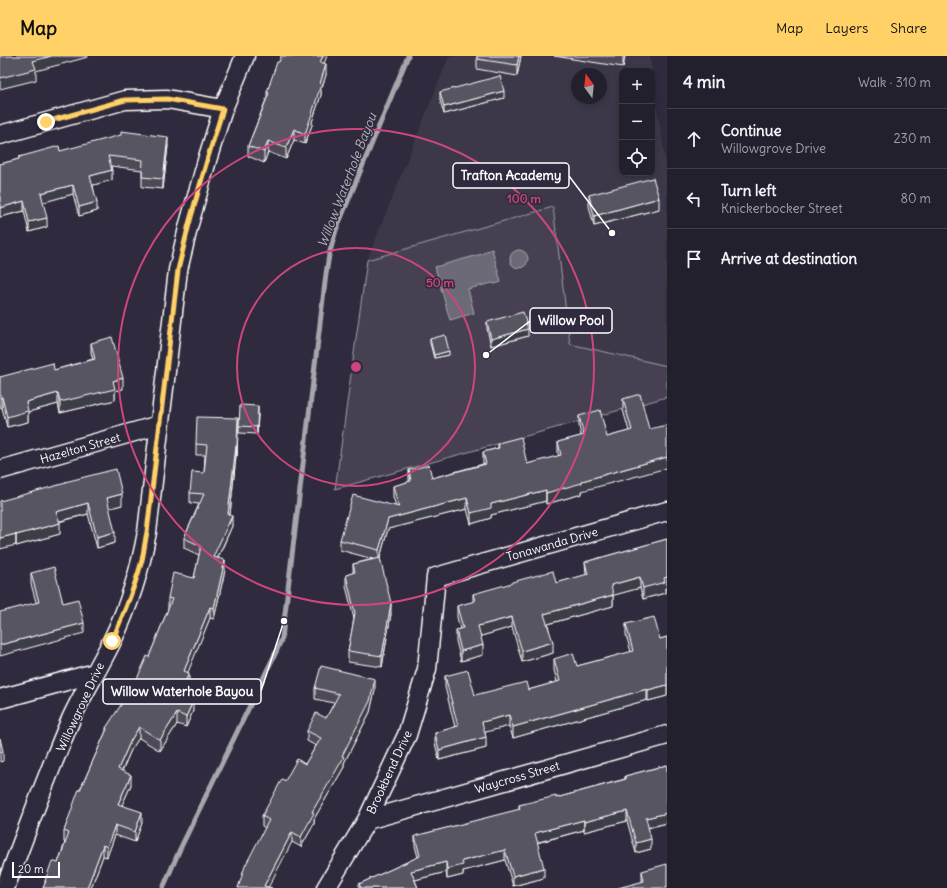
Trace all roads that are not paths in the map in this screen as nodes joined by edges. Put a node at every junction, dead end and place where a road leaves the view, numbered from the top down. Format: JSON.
{"nodes":[{"id":1,"x":245,"y":56,"type":"edge"},
{"id":2,"x":223,"y":109,"type":"junction"},
{"id":3,"x":0,"y":135,"type":"edge"},
{"id":4,"x":159,"y":425,"type":"junction"},
{"id":5,"x":0,"y":470,"type":"edge"},
{"id":6,"x":667,"y":511,"type":"edge"},
{"id":7,"x":436,"y":577,"type":"joint"},
{"id":8,"x":95,"y":673,"type":"junction"},
{"id":9,"x":0,"y":700,"type":"edge"},
{"id":10,"x":667,"y":735,"type":"edge"},
{"id":11,"x":366,"y":820,"type":"junction"},
{"id":12,"x":5,"y":888,"type":"edge"},
{"id":13,"x":326,"y":888,"type":"edge"}],
"edges":[{"from":1,"to":2,"type":"street","name":"Willowgrove Drive"},
{"from":2,"to":3,"type":"street"},
{"from":2,"to":4,"type":"street","name":"Willowgrove Drive"},
{"from":4,"to":5,"type":"street","name":"Hazelton Street"},
{"from":4,"to":8,"type":"street","name":"Willowgrove Drive"},
{"from":6,"to":7,"type":"street","name":"Tonawanda Drive"},
{"from":7,"to":11,"type":"street","name":"Brookbend Drive"},
{"from":8,"to":9,"type":"street"},
{"from":8,"to":12,"type":"street","name":"Willowgrove Drive"},
{"from":10,"to":11,"type":"street","name":"Waycross Street"},
{"from":11,"to":13,"type":"street","name":"Brookbend Drive"}]}
